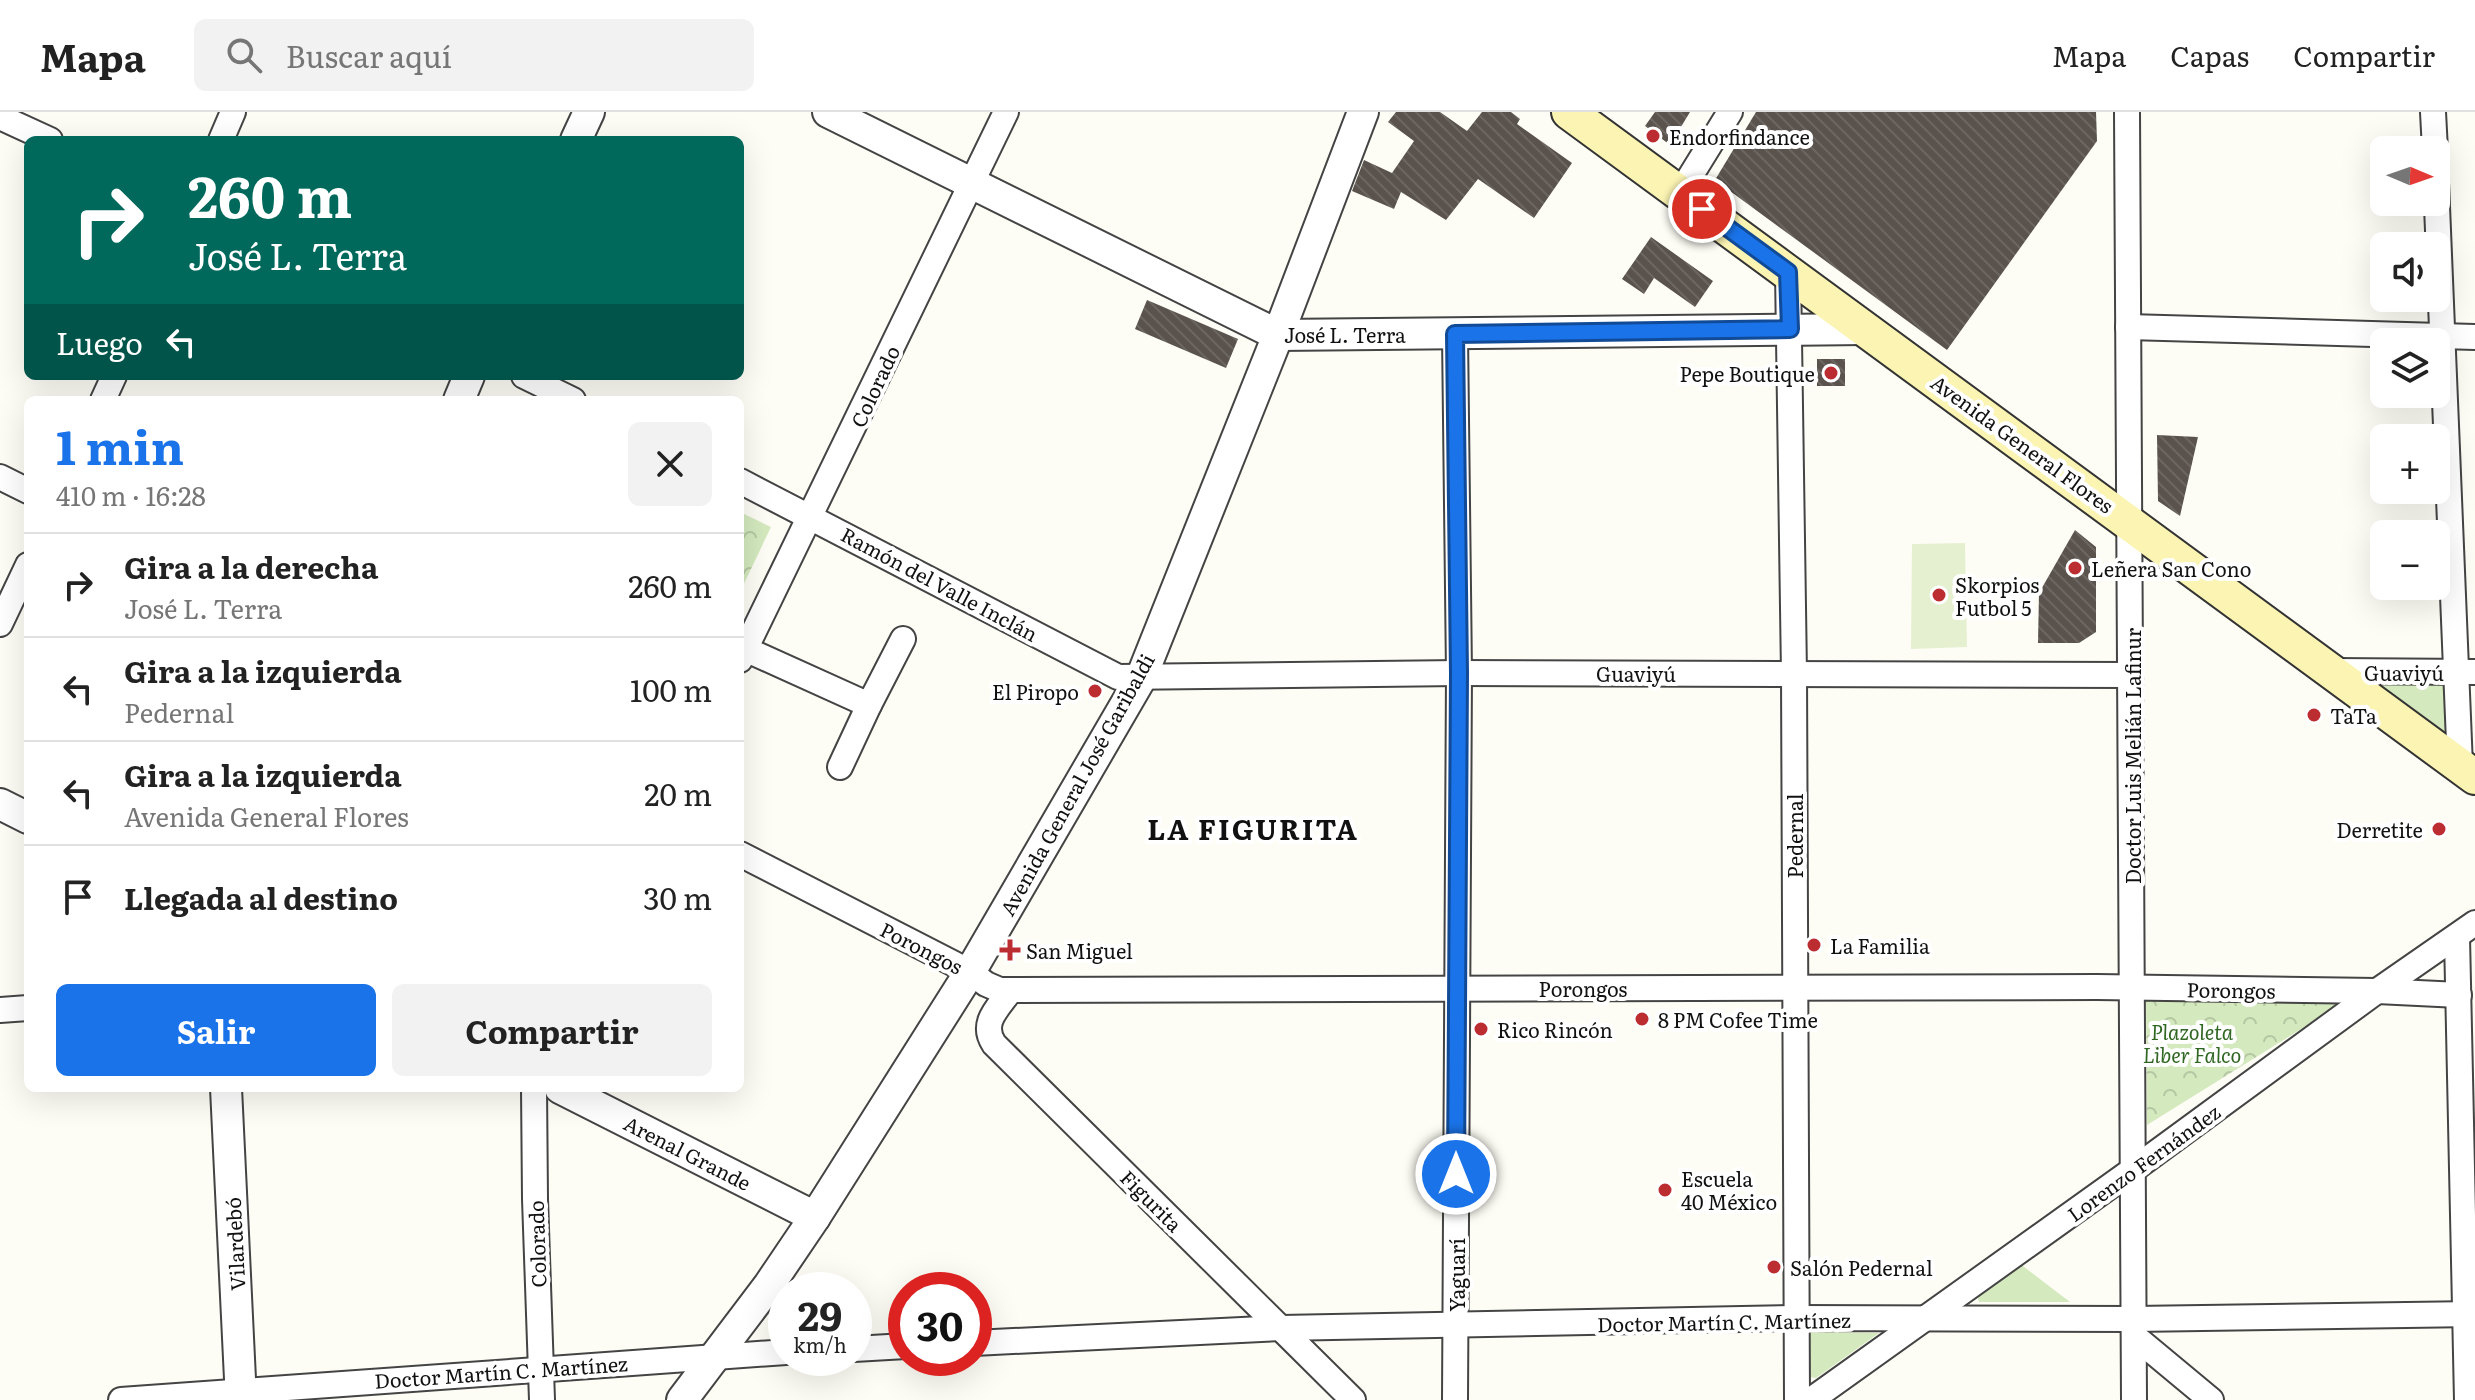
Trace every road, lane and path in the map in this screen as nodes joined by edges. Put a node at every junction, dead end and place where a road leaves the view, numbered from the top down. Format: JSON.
{"nodes":[{"id":1,"x":233,"y":112,"type":"edge"},
{"id":2,"x":589,"y":112,"type":"edge"},
{"id":3,"x":828,"y":112,"type":"edge"},
{"id":4,"x":1006,"y":112,"type":"edge"},
{"id":5,"x":1363,"y":112,"type":"edge"},
{"id":6,"x":1569,"y":112,"type":"edge"},
{"id":7,"x":1730,"y":112,"type":"edge"},
{"id":8,"x":2127,"y":112,"type":"edge"},
{"id":9,"x":2433,"y":112,"type":"edge"},
{"id":10,"x":0,"y":117,"type":"edge"},
{"id":11,"x":41,"y":136,"type":"edge"},
{"id":12,"x":223,"y":136,"type":"edge"},
{"id":13,"x":578,"y":136,"type":"edge"},
{"id":14,"x":2434,"y":136,"type":"edge"},
{"id":15,"x":970,"y":184,"type":"junction"},
{"id":16,"x":1680,"y":193,"type":"junction"},
{"id":17,"x":2438,"y":216,"type":"edge"},
{"id":18,"x":1788,"y":272,"type":"junction"},
{"id":19,"x":2128,"y":327,"type":"junction"},
{"id":20,"x":2443,"y":328,"type":"edge"},
{"id":21,"x":1790,"y":329,"type":"junction"},
{"id":22,"x":1865,"y":329,"type":"junction"},
{"id":23,"x":1455,"y":334,"type":"junction"},
{"id":24,"x":1278,"y":335,"type":"junction"},
{"id":25,"x":2370,"y":335,"type":"edge"},
{"id":26,"x":2450,"y":337,"type":"edge"},
{"id":27,"x":2475,"y":337,"type":"edge"},
{"id":28,"x":532,"y":380,"type":"edge"},
{"id":29,"x":565,"y":396,"type":"edge"},
{"id":30,"x":2448,"y":408,"type":"edge"},
{"id":31,"x":0,"y":477,"type":"edge"},
{"id":32,"x":744,"y":483,"type":"edge"},
{"id":33,"x":24,"y":489,"type":"edge"},
{"id":34,"x":812,"y":516,"type":"junction"},
{"id":35,"x":2131,"y":522,"type":"junction"},
{"id":36,"x":24,"y":573,"type":"edge"},
{"id":37,"x":0,"y":624,"type":"edge"},
{"id":38,"x":903,"y":639,"type":"dead end"},
{"id":39,"x":744,"y":651,"type":"edge"},
{"id":40,"x":744,"y":656,"type":"edge"},
{"id":41,"x":2333,"y":671,"type":"junction"},
{"id":42,"x":2466,"y":672,"type":"edge"},
{"id":43,"x":1459,"y":673,"type":"junction"},
{"id":44,"x":1794,"y":674,"type":"junction"},
{"id":45,"x":2131,"y":675,"type":"junction"},
{"id":46,"x":1141,"y":678,"type":"junction"},
{"id":47,"x":869,"y":705,"type":"junction"},
{"id":48,"x":840,"y":767,"type":"dead end"},
{"id":49,"x":2468,"y":772,"type":"edge"},
{"id":50,"x":0,"y":804,"type":"edge"},
{"id":51,"x":24,"y":816,"type":"edge"},
{"id":52,"x":744,"y":856,"type":"edge"},
{"id":53,"x":2466,"y":930,"type":"edge"},
{"id":54,"x":970,"y":972,"type":"junction"},
{"id":55,"x":1794,"y":988,"type":"junction"},
{"id":56,"x":2133,"y":988,"type":"junction"},
{"id":57,"x":1456,"y":989,"type":"junction"},
{"id":58,"x":1010,"y":991,"type":"junction"},
{"id":59,"x":2377,"y":991,"type":"junction"},
{"id":60,"x":2459,"y":995,"type":"junction"},
{"id":61,"x":24,"y":1008,"type":"edge"},
{"id":62,"x":0,"y":1010,"type":"edge"},
{"id":63,"x":226,"y":1092,"type":"edge"},
{"id":64,"x":534,"y":1092,"type":"edge"},
{"id":65,"x":568,"y":1092,"type":"edge"},
{"id":66,"x":2134,"y":1169,"type":"junction"},
{"id":67,"x":815,"y":1217,"type":"junction"},
{"id":68,"x":2471,"y":1314,"type":"edge"},
{"id":69,"x":1797,"y":1318,"type":"junction"},
{"id":70,"x":1924,"y":1319,"type":"junction"},
{"id":71,"x":1456,"y":1326,"type":"junction"},
{"id":72,"x":1281,"y":1328,"type":"junction"},
{"id":73,"x":2134,"y":1328,"type":"junction"},
{"id":74,"x":992,"y":1342,"type":"edge"},
{"id":75,"x":768,"y":1353,"type":"edge"},
{"id":76,"x":718,"y":1355,"type":"junction"},
{"id":77,"x":541,"y":1368,"type":"junction"},
{"id":78,"x":241,"y":1395,"type":"edge"},
{"id":79,"x":121,"y":1400,"type":"edge"},
{"id":80,"x":542,"y":1400,"type":"edge"},
{"id":81,"x":682,"y":1400,"type":"edge"},
{"id":82,"x":1353,"y":1400,"type":"edge"},
{"id":83,"x":1455,"y":1400,"type":"edge"},
{"id":84,"x":1797,"y":1400,"type":"edge"},
{"id":85,"x":1811,"y":1400,"type":"edge"},
{"id":86,"x":2134,"y":1400,"type":"edge"},
{"id":87,"x":2211,"y":1400,"type":"edge"},
{"id":88,"x":2467,"y":1400,"type":"edge"}],
"edges":[{"from":1,"to":12,"type":"street"},
{"from":2,"to":13,"type":"street"},
{"from":3,"to":15,"type":"street","name":"José L. Terra"},
{"from":4,"to":15,"type":"street","name":"Colorado"},
{"from":5,"to":24,"type":"street","name":"Avenida General José Garibaldi"},
{"from":6,"to":16,"type":"main road","name":"Avenida General Flores"},
{"from":7,"to":16,"type":"street"},
{"from":8,"to":19,"type":"street","name":"Doctor Luis Melián Lafinur"},
{"from":9,"to":14,"type":"street"},
{"from":10,"to":11,"type":"street"},
{"from":15,"to":24,"type":"street","name":"José L. Terra"},
{"from":15,"to":34,"type":"street","name":"Colorado"},
{"from":16,"to":18,"type":"main road","name":"Avenida General Flores"},
{"from":17,"to":20,"type":"street"},
{"from":18,"to":21,"type":"street","name":"Pedernal"},
{"from":18,"to":22,"type":"main road","name":"Avenida General Flores"},
{"from":19,"to":25,"type":"street"},
{"from":19,"to":35,"type":"street","name":"Doctor Luis Melián Lafinur"},
{"from":21,"to":22,"type":"street","name":"José L. Terra"},
{"from":21,"to":23,"type":"street","name":"José L. Terra"},
{"from":21,"to":44,"type":"street","name":"Pedernal"},
{"from":22,"to":35,"type":"main road","name":"Avenida General Flores"},
{"from":23,"to":24,"type":"street","name":"José L. Terra"},
{"from":23,"to":43,"type":"street","name":"Yaguarí"},
{"from":24,"to":46,"type":"street","name":"Avenida General José Garibaldi"},
{"from":26,"to":27,"type":"street"},
{"from":28,"to":29,"type":"street"},
{"from":30,"to":42,"type":"street"},
{"from":31,"to":33,"type":"street"},
{"from":32,"to":34,"type":"street","name":"Ramón del Valle Inclán"},
{"from":34,"to":39,"type":"street","name":"Colorado"},
{"from":34,"to":46,"type":"street","name":"Ramón del Valle Inclán"},
{"from":35,"to":41,"type":"main road","name":"Avenida General Flores"},
{"from":35,"to":45,"type":"street","name":"Doctor Luis Melián Lafinur"},
{"from":36,"to":37,"type":"street"},
{"from":38,"to":47,"type":"street"},
{"from":40,"to":47,"type":"street"},
{"from":41,"to":42,"type":"street","name":"Guaviyú"},
{"from":41,"to":49,"type":"main road","name":"Avenida General Flores"},
{"from":42,"to":49,"type":"street"},
{"from":43,"to":44,"type":"street","name":"Guaviyú"},
{"from":43,"to":46,"type":"street","name":"Guaviyú"},
{"from":43,"to":57,"type":"street","name":"Yaguarí"},
{"from":44,"to":45,"type":"street","name":"Guaviyú"},
{"from":44,"to":55,"type":"street","name":"Pedernal"},
{"from":45,"to":56,"type":"street","name":"Doctor Luis Melián Lafinur"},
{"from":46,"to":54,"type":"street","name":"Avenida General José Garibaldi"},
{"from":47,"to":48,"type":"street"},
{"from":50,"to":51,"type":"street"},
{"from":52,"to":54,"type":"street","name":"Porongos"},
{"from":53,"to":59,"type":"street","name":"Lorenzo Fernández"},
{"from":53,"to":60,"type":"street"},
{"from":54,"to":58,"type":"street","name":"Porongos"},
{"from":54,"to":67,"type":"street","name":"Avenida General José Garibaldi"},
{"from":55,"to":56,"type":"street","name":"Porongos"},
{"from":55,"to":57,"type":"street","name":"Porongos"},
{"from":55,"to":69,"type":"street","name":"Pedernal"},
{"from":56,"to":59,"type":"street","name":"Porongos"},
{"from":56,"to":66,"type":"street","name":"Doctor Luis Melián Lafinur"},
{"from":57,"to":58,"type":"street","name":"Porongos"},
{"from":57,"to":71,"type":"street","name":"Yaguarí"},
{"from":58,"to":72,"type":"street","name":"Figurita"},
{"from":59,"to":60,"type":"street","name":"Porongos"},
{"from":59,"to":66,"type":"street","name":"Lorenzo Fernández"},
{"from":60,"to":68,"type":"street"},
{"from":61,"to":62,"type":"street"},
{"from":63,"to":78,"type":"street","name":"Vilardebó"},
{"from":64,"to":77,"type":"street","name":"Colorado"},
{"from":65,"to":67,"type":"street","name":"Arenal Grande"},
{"from":66,"to":70,"type":"street","name":"Lorenzo Fernández"},
{"from":66,"to":73,"type":"street","name":"Doctor Luis Melián Lafinur"},
{"from":67,"to":76,"type":"street","name":"Avenida General José Garibaldi"},
{"from":68,"to":73,"type":"street","name":"Doctor Martín C. Martínez"},
{"from":68,"to":88,"type":"street"},
{"from":69,"to":70,"type":"street","name":"Doctor Martín C. Martínez"},
{"from":69,"to":71,"type":"street","name":"Doctor Martín C. Martínez"},
{"from":69,"to":84,"type":"street","name":"Pedernal"},
{"from":70,"to":73,"type":"street","name":"Doctor Martín C. Martínez"},
{"from":70,"to":85,"type":"street","name":"Lorenzo Fernández"},
{"from":71,"to":72,"type":"street","name":"Doctor Martín C. Martínez"},
{"from":71,"to":83,"type":"street","name":"Yaguarí"},
{"from":72,"to":74,"type":"street","name":"Doctor Martín C. Martínez"},
{"from":72,"to":82,"type":"street","name":"Figurita"},
{"from":73,"to":86,"type":"street","name":"Doctor Luis Melián Lafinur"},
{"from":73,"to":87,"type":"street"},
{"from":75,"to":76,"type":"street","name":"Doctor Martín C. Martínez"},
{"from":76,"to":77,"type":"street","name":"Doctor Martín C. Martínez"},
{"from":76,"to":81,"type":"street","name":"Avenida General José Garibaldi"},
{"from":77,"to":78,"type":"street","name":"Doctor Martín C. Martínez"},
{"from":77,"to":80,"type":"street","name":"Colorado"},
{"from":78,"to":79,"type":"street","name":"Doctor Martín C. Martínez"}]}
